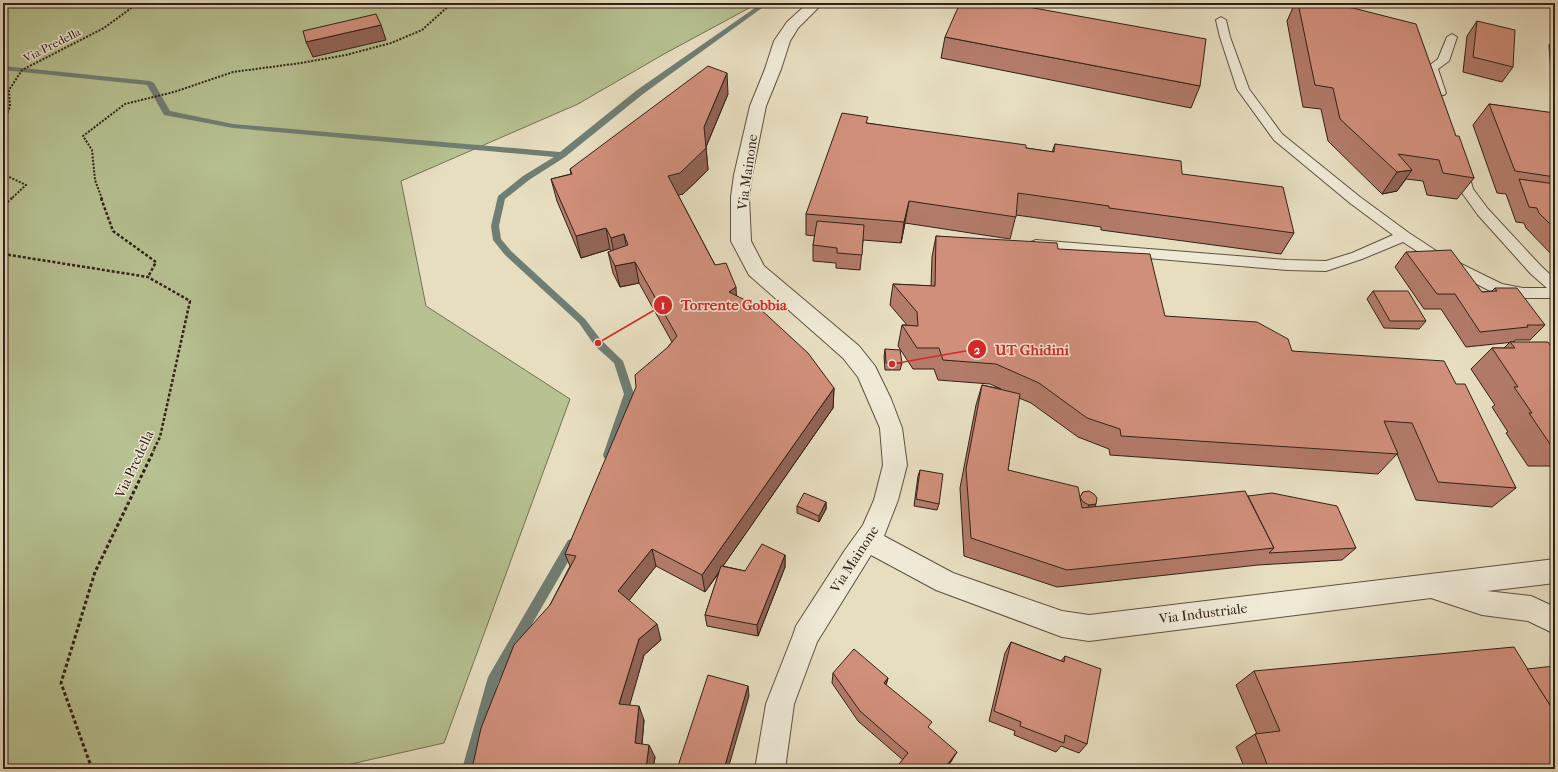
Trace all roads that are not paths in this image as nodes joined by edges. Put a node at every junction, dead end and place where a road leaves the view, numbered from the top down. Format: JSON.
{"nodes":[{"id":1,"x":816,"y":3,"type":"edge"},
{"id":2,"x":1221,"y":20,"type":"dead end"},
{"id":3,"x":1452,"y":37,"type":"dead end"},
{"id":4,"x":1444,"y":106,"type":"edge"},
{"id":5,"x":1456,"y":152,"type":"edge"},
{"id":6,"x":1404,"y":236,"type":"junction"},
{"id":7,"x":1027,"y":244,"type":"edge"},
{"id":8,"x":1555,"y":287,"type":"edge"},
{"id":9,"x":1555,"y":293,"type":"edge"},
{"id":10,"x":867,"y":540,"type":"junction"},
{"id":11,"x":1555,"y":571,"type":"edge"},
{"id":12,"x":1429,"y":585,"type":"junction"},
{"id":13,"x":1555,"y":621,"type":"edge"},
{"id":14,"x":770,"y":769,"type":"edge"}],
"edges":[{"from":1,"to":10,"type":"street","name":"Via Mainone"},
{"from":2,"to":6,"type":"lane"},
{"from":3,"to":4,"type":"lane"},
{"from":5,"to":8,"type":"lane"},
{"from":6,"to":7,"type":"lane"},
{"from":6,"to":9,"type":"lane"},
{"from":10,"to":12,"type":"street","name":"Via Industriale"},
{"from":10,"to":14,"type":"street","name":"Via Mainone"},
{"from":11,"to":12,"type":"street","name":"Via Industriale"},
{"from":12,"to":13,"type":"street"}]}
